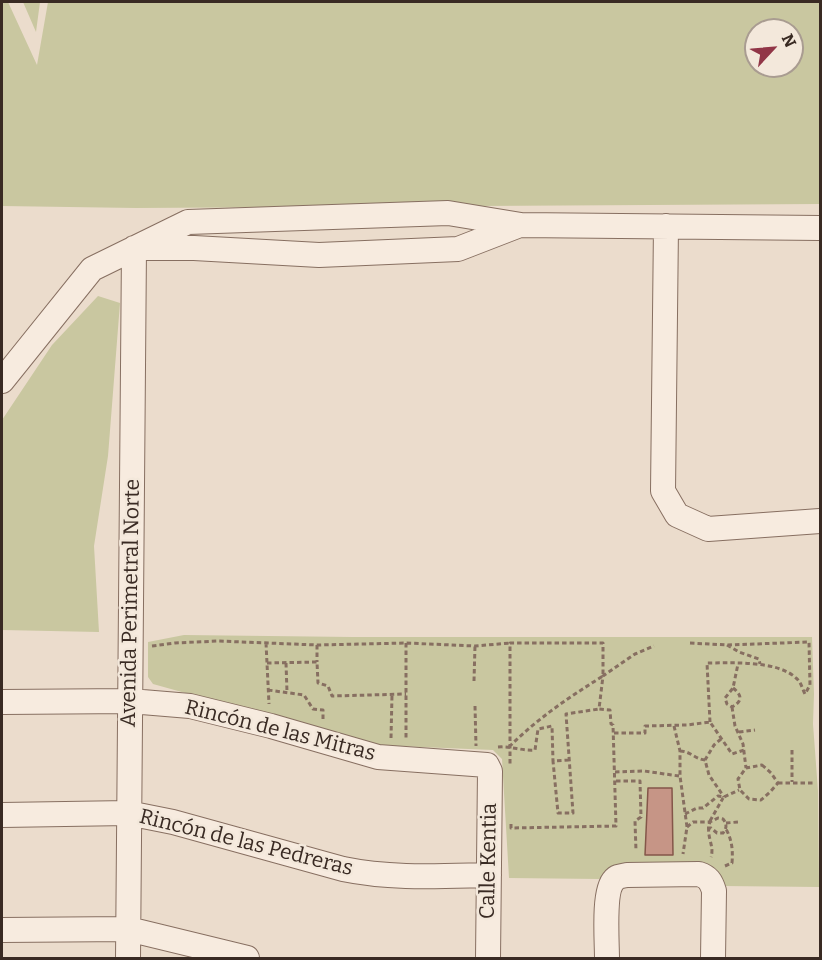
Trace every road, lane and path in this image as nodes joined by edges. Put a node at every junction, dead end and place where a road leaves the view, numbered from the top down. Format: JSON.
{"nodes":[{"id":1,"x":521,"y":225,"type":"junction"},
{"id":2,"x":666,"y":226,"type":"junction"},
{"id":3,"x":820,"y":228,"type":"edge"},
{"id":4,"x":134,"y":248,"type":"junction"},
{"id":5,"x":2,"y":381,"type":"edge"},
{"id":6,"x":820,"y":521,"type":"edge"},
{"id":7,"x":266,"y":643,"type":"junction"},
{"id":8,"x":406,"y":643,"type":"junction"},
{"id":9,"x":510,"y":643,"type":"junction"},
{"id":10,"x":690,"y":643,"type":"dead end"},
{"id":11,"x":317,"y":645,"type":"junction"},
{"id":12,"x":727,"y":645,"type":"junction"},
{"id":13,"x":475,"y":646,"type":"junction"},
{"id":14,"x":654,"y":646,"type":"dead end"},
{"id":15,"x":152,"y":655,"type":"dead end"},
{"id":16,"x":317,"y":662,"type":"junction"},
{"id":17,"x":267,"y":663,"type":"junction"},
{"id":18,"x":286,"y":663,"type":"junction"},
{"id":19,"x":738,"y":664,"type":"junction"},
{"id":20,"x":760,"y":664,"type":"junction"},
{"id":21,"x":603,"y":676,"type":"junction"},
{"id":22,"x":474,"y":681,"type":"dead end"},
{"id":23,"x":734,"y":688,"type":"junction"},
{"id":24,"x":268,"y":690,"type":"junction"},
{"id":25,"x":287,"y":692,"type":"junction"},
{"id":26,"x":406,"y":694,"type":"dead end"},
{"id":27,"x":392,"y":695,"type":"junction"},
{"id":28,"x":130,"y":701,"type":"junction"},
{"id":29,"x":2,"y":702,"type":"edge"},
{"id":30,"x":475,"y":706,"type":"dead end"},
{"id":31,"x":732,"y":707,"type":"junction"},
{"id":32,"x":599,"y":709,"type":"junction"},
{"id":33,"x":270,"y":711,"type":"dead end"},
{"id":34,"x":710,"y":722,"type":"junction"},
{"id":35,"x":322,"y":724,"type":"dead end"},
{"id":36,"x":674,"y":726,"type":"junction"},
{"id":37,"x":755,"y":730,"type":"dead end"},
{"id":38,"x":739,"y":732,"type":"junction"},
{"id":39,"x":614,"y":733,"type":"junction"},
{"id":40,"x":722,"y":738,"type":"junction"},
{"id":41,"x":391,"y":742,"type":"dead end"},
{"id":42,"x":399,"y":743,"type":"dead end"},
{"id":43,"x":509,"y":747,"type":"junction"},
{"id":44,"x":744,"y":750,"type":"junction"},
{"id":45,"x":792,"y":750,"type":"dead end"},
{"id":46,"x":680,"y":751,"type":"junction"},
{"id":47,"x":491,"y":760,"type":"junction"},
{"id":48,"x":569,"y":760,"type":"junction"},
{"id":49,"x":705,"y":760,"type":"junction"},
{"id":50,"x":553,"y":761,"type":"junction"},
{"id":51,"x":746,"y":768,"type":"junction"},
{"id":52,"x":615,"y":772,"type":"junction"},
{"id":53,"x":680,"y":776,"type":"junction"},
{"id":54,"x":616,"y":781,"type":"junction"},
{"id":55,"x":792,"y":782,"type":"junction"},
{"id":56,"x":778,"y":783,"type":"junction"},
{"id":57,"x":813,"y":783,"type":"dead end"},
{"id":58,"x":740,"y":790,"type":"junction"},
{"id":59,"x":724,"y":797,"type":"junction"},
{"id":60,"x":128,"y":813,"type":"junction"},
{"id":61,"x":685,"y":814,"type":"junction"},
{"id":62,"x":2,"y":815,"type":"edge"},
{"id":63,"x":511,"y":816,"type":"dead end"},
{"id":64,"x":710,"y":822,"type":"junction"},
{"id":65,"x":738,"y":822,"type":"dead end"},
{"id":66,"x":726,"y":823,"type":"junction"},
{"id":67,"x":687,"y":827,"type":"junction"},
{"id":68,"x":708,"y":828,"type":"junction"},
{"id":69,"x":726,"y":829,"type":"junction"},
{"id":70,"x":636,"y":851,"type":"dead end"},
{"id":71,"x":683,"y":857,"type":"dead end"},
{"id":72,"x":714,"y":870,"type":"junction"},
{"id":73,"x":489,"y":875,"type":"junction"},
{"id":74,"x":128,"y":929,"type":"junction"},
{"id":75,"x":2,"y":930,"type":"edge"},
{"id":76,"x":128,"y":958,"type":"edge"},
{"id":77,"x":248,"y":958,"type":"edge"},
{"id":78,"x":488,"y":958,"type":"edge"},
{"id":79,"x":607,"y":958,"type":"edge"},
{"id":80,"x":713,"y":958,"type":"edge"}],
"edges":[{"from":1,"to":2,"type":"street"},
{"from":1,"to":4,"type":"street"},
{"from":1,"to":4,"type":"street"},
{"from":2,"to":3,"type":"street"},
{"from":2,"to":6,"type":"street"},
{"from":4,"to":5,"type":"street"},
{"from":4,"to":28,"type":"street","name":"Avenida Perimetral Norte"},
{"from":7,"to":11,"type":"path"},
{"from":7,"to":15,"type":"path"},
{"from":7,"to":17,"type":"path"},
{"from":8,"to":11,"type":"path"},
{"from":8,"to":13,"type":"path"},
{"from":8,"to":42,"type":"path"},
{"from":9,"to":13,"type":"path"},
{"from":9,"to":21,"type":"path"},
{"from":9,"to":43,"type":"path"},
{"from":10,"to":12,"type":"path"},
{"from":11,"to":16,"type":"path"},
{"from":12,"to":20,"type":"path"},
{"from":12,"to":20,"type":"path"},
{"from":13,"to":22,"type":"path"},
{"from":14,"to":21,"type":"path"},
{"from":16,"to":18,"type":"path"},
{"from":16,"to":27,"type":"path"},
{"from":17,"to":18,"type":"path"},
{"from":17,"to":24,"type":"path"},
{"from":18,"to":25,"type":"path"},
{"from":19,"to":20,"type":"path"},
{"from":19,"to":23,"type":"path"},
{"from":19,"to":34,"type":"path"},
{"from":21,"to":32,"type":"path"},
{"from":21,"to":43,"type":"path"},
{"from":23,"to":31,"type":"path"},
{"from":23,"to":31,"type":"path"},
{"from":24,"to":25,"type":"path"},
{"from":24,"to":33,"type":"path"},
{"from":25,"to":35,"type":"path"},
{"from":26,"to":27,"type":"path"},
{"from":27,"to":41,"type":"path"},
{"from":28,"to":29,"type":"street","name":"Rincón de las Mitras"},
{"from":28,"to":47,"type":"street","name":"Rincón de las Mitras"},
{"from":28,"to":60,"type":"street","name":"Avenida Perimetral Norte"},
{"from":30,"to":47,"type":"path"},
{"from":31,"to":38,"type":"path"},
{"from":32,"to":39,"type":"path"},
{"from":32,"to":48,"type":"path"},
{"from":34,"to":36,"type":"path"},
{"from":34,"to":40,"type":"path"},
{"from":36,"to":39,"type":"path"},
{"from":36,"to":46,"type":"path"},
{"from":37,"to":38,"type":"path"},
{"from":38,"to":44,"type":"path"},
{"from":39,"to":52,"type":"path"},
{"from":40,"to":44,"type":"path"},
{"from":40,"to":49,"type":"path"},
{"from":43,"to":47,"type":"path"},
{"from":43,"to":50,"type":"path"},
{"from":44,"to":51,"type":"path"},
{"from":45,"to":55,"type":"path"},
{"from":46,"to":49,"type":"path"},
{"from":46,"to":53,"type":"path"},
{"from":47,"to":73,"type":"street","name":"Calle Kentia"},
{"from":48,"to":50,"type":"path"},
{"from":48,"to":50,"type":"path"},
{"from":49,"to":59,"type":"path"},
{"from":51,"to":56,"type":"path"},
{"from":51,"to":58,"type":"path"},
{"from":52,"to":53,"type":"path"},
{"from":52,"to":54,"type":"path"},
{"from":53,"to":61,"type":"path"},
{"from":54,"to":63,"type":"path"},
{"from":54,"to":70,"type":"path"},
{"from":55,"to":56,"type":"path"},
{"from":55,"to":57,"type":"path"},
{"from":56,"to":58,"type":"path"},
{"from":58,"to":59,"type":"path"},
{"from":59,"to":61,"type":"path"},
{"from":59,"to":64,"type":"path"},
{"from":60,"to":62,"type":"street","name":"Rincón de las Pedreras"},
{"from":60,"to":73,"type":"street","name":"Rincón de las Pedreras"},
{"from":60,"to":74,"type":"street","name":"Avenida Perimetral Norte"},
{"from":61,"to":67,"type":"path"},
{"from":64,"to":66,"type":"path"},
{"from":64,"to":67,"type":"path"},
{"from":64,"to":68,"type":"path"},
{"from":65,"to":66,"type":"path"},
{"from":66,"to":69,"type":"path"},
{"from":67,"to":71,"type":"path"},
{"from":68,"to":69,"type":"path"},
{"from":68,"to":72,"type":"path"},
{"from":69,"to":72,"type":"path"},
{"from":72,"to":79,"type":"street"},
{"from":72,"to":80,"type":"street"},
{"from":73,"to":78,"type":"street","name":"Calle Kentia"},
{"from":74,"to":75,"type":"street"},
{"from":74,"to":76,"type":"street","name":"Avenida Perimetral Norte"},
{"from":74,"to":77,"type":"street"}]}
